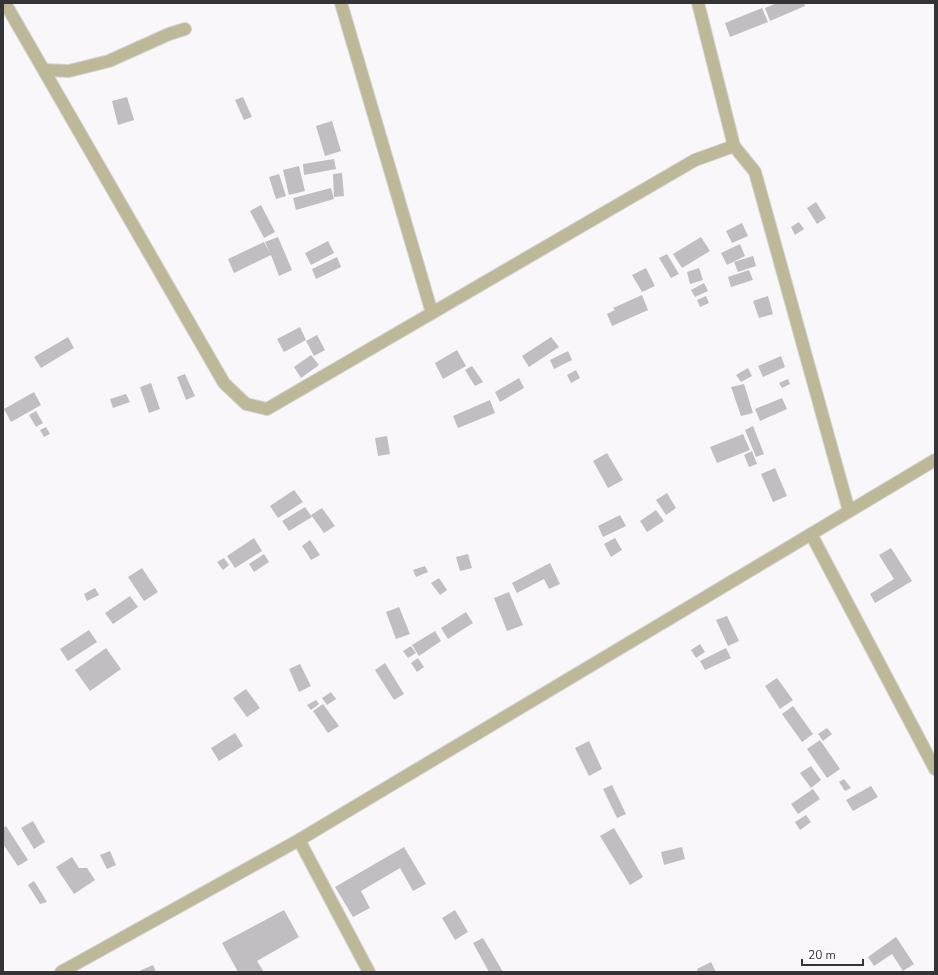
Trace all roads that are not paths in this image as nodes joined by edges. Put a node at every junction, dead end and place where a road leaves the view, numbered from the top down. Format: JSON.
{"nodes":[{"id":1,"x":6,"y":3,"type":"edge"},
{"id":2,"x":341,"y":3,"type":"edge"},
{"id":3,"x":698,"y":3,"type":"edge"},
{"id":4,"x":184,"y":29,"type":"dead end"},
{"id":5,"x":44,"y":70,"type":"junction"},
{"id":6,"x":734,"y":146,"type":"junction"},
{"id":7,"x":432,"y":313,"type":"junction"},
{"id":8,"x":935,"y":460,"type":"edge"},
{"id":9,"x":849,"y":511,"type":"junction"},
{"id":10,"x":811,"y":534,"type":"junction"},
{"id":11,"x":935,"y":769,"type":"edge"},
{"id":12,"x":299,"y":840,"type":"junction"},
{"id":13,"x":61,"y":972,"type":"edge"},
{"id":14,"x":369,"y":972,"type":"edge"}],
"edges":[{"from":1,"to":5,"type":"street"},
{"from":2,"to":7,"type":"street"},
{"from":3,"to":6,"type":"street"},
{"from":4,"to":5,"type":"street"},
{"from":5,"to":7,"type":"street"},
{"from":6,"to":7,"type":"street"},
{"from":6,"to":9,"type":"street"},
{"from":8,"to":9,"type":"street"},
{"from":9,"to":10,"type":"street"},
{"from":10,"to":11,"type":"street"},
{"from":10,"to":12,"type":"street"},
{"from":12,"to":13,"type":"street"},
{"from":12,"to":14,"type":"street"}]}
